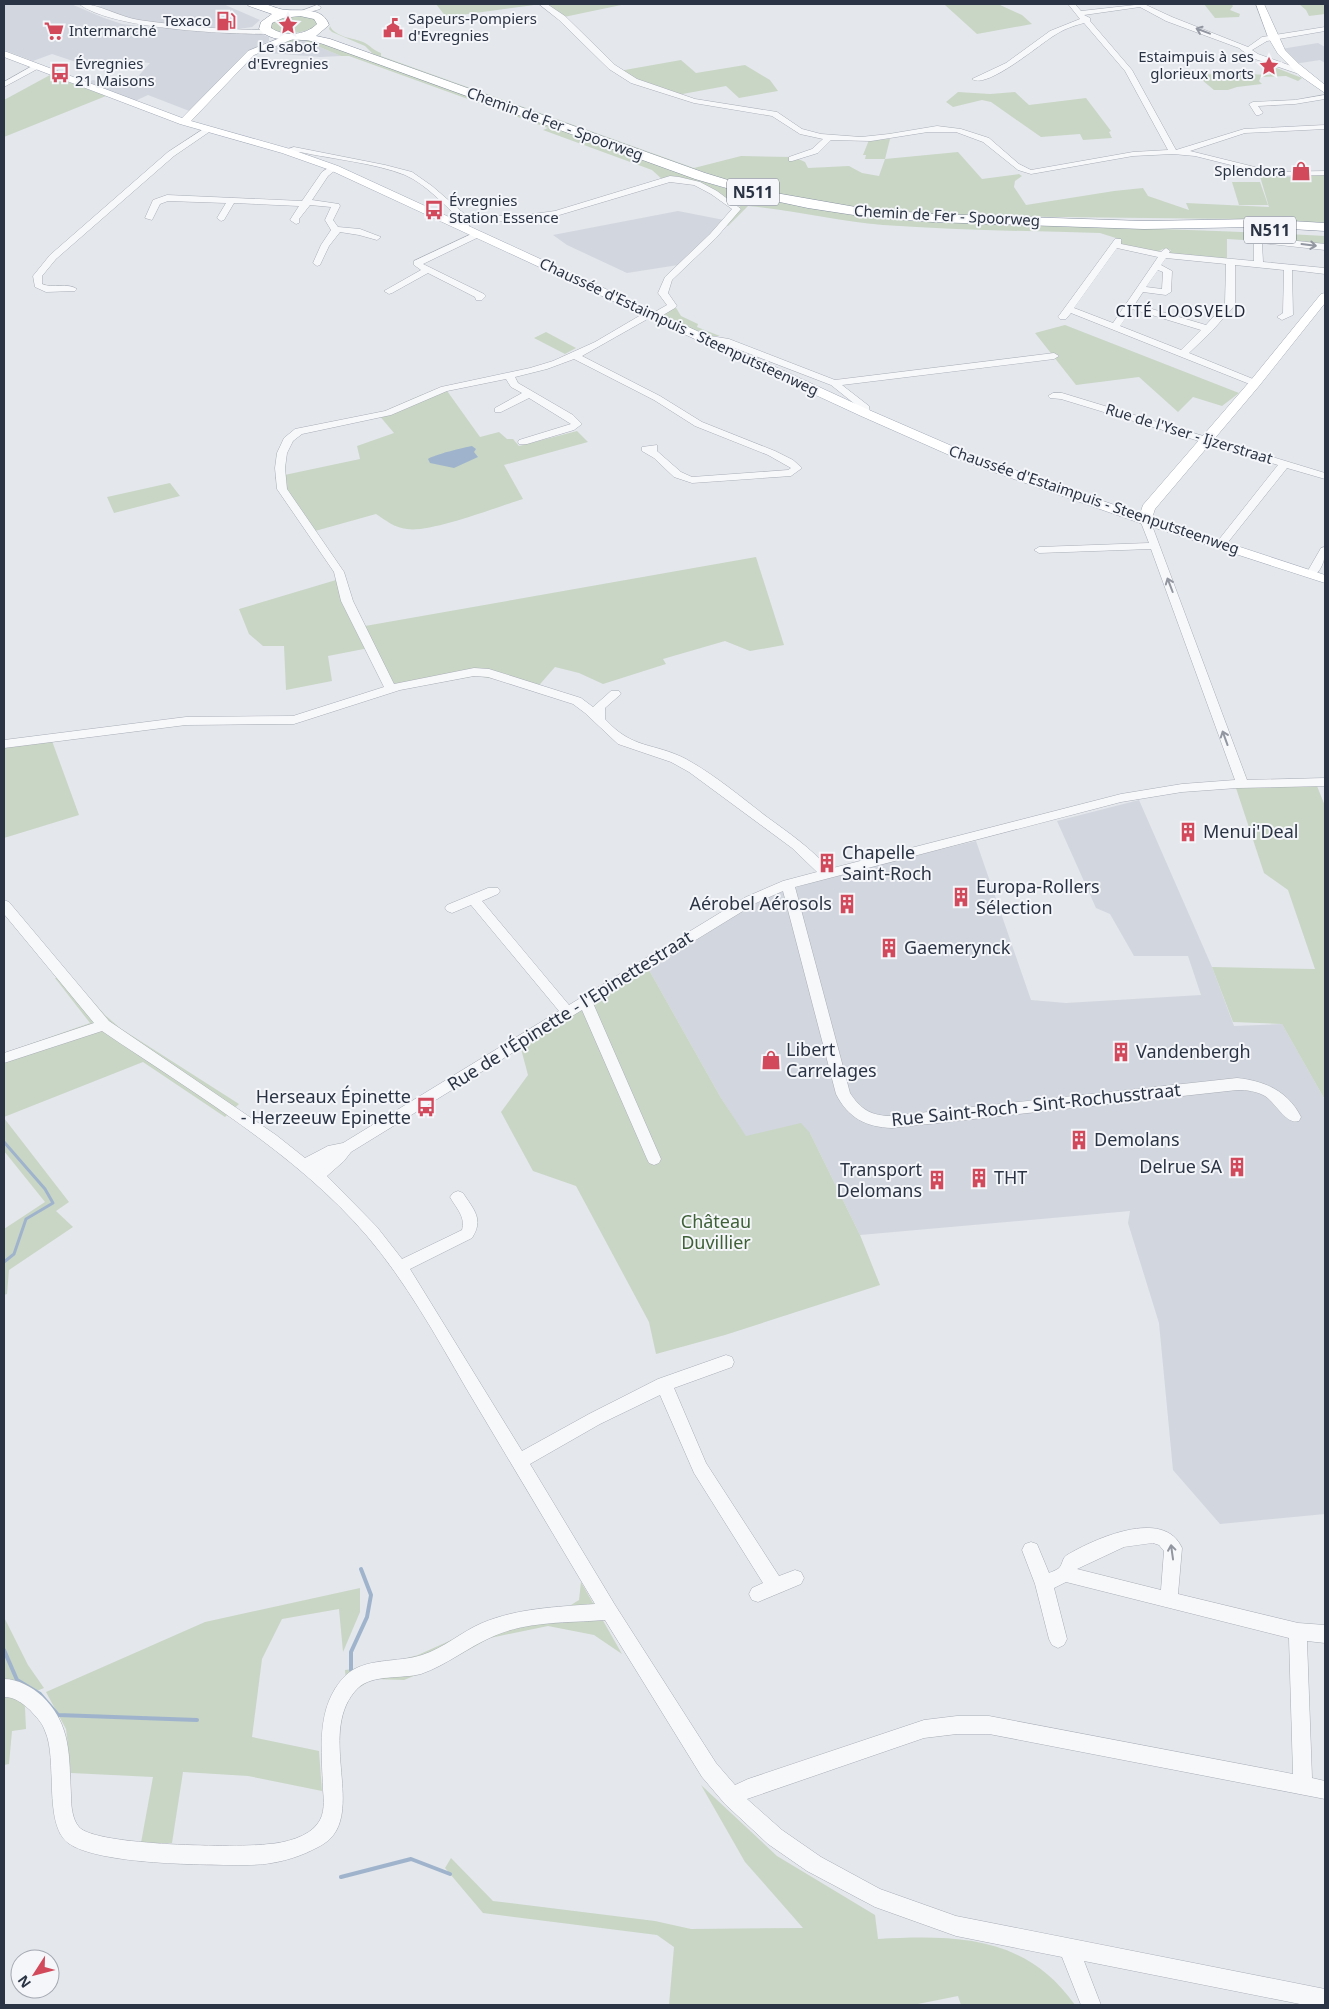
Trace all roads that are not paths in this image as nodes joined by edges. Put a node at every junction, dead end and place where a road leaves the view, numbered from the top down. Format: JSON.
{"nodes":[{"id":1,"x":83,"y":4,"type":"edge"},
{"id":2,"x":239,"y":4,"type":"edge"},
{"id":3,"x":253,"y":4,"type":"edge"},
{"id":4,"x":543,"y":4,"type":"edge"},
{"id":5,"x":1071,"y":4,"type":"edge"},
{"id":6,"x":1140,"y":4,"type":"edge"},
{"id":7,"x":1260,"y":4,"type":"edge"},
{"id":8,"x":317,"y":9,"type":"edge"},
{"id":9,"x":1080,"y":13,"type":"junction"},
{"id":10,"x":285,"y":14,"type":"junction"},
{"id":11,"x":1086,"y":20,"type":"junction"},
{"id":12,"x":320,"y":28,"type":"junction"},
{"id":13,"x":1325,"y":29,"type":"edge"},
{"id":14,"x":269,"y":31,"type":"junction"},
{"id":15,"x":296,"y":36,"type":"junction"},
{"id":16,"x":1273,"y":38,"type":"junction"},
{"id":17,"x":1248,"y":50,"type":"junction"},
{"id":18,"x":4,"y":54,"type":"edge"},
{"id":19,"x":382,"y":62,"type":"junction"},
{"id":20,"x":38,"y":67,"type":"junction"},
{"id":21,"x":1302,"y":73,"type":"junction"},
{"id":22,"x":976,"y":78,"type":"dead end"},
{"id":23,"x":4,"y":85,"type":"edge"},
{"id":24,"x":1325,"y":90,"type":"edge"},
{"id":25,"x":1325,"y":98,"type":"edge"},
{"id":26,"x":1279,"y":103,"type":"junction"},
{"id":27,"x":1285,"y":111,"type":"dead end"},
{"id":28,"x":1259,"y":113,"type":"dead end"},
{"id":29,"x":184,"y":122,"type":"junction"},
{"id":30,"x":1325,"y":127,"type":"edge"},
{"id":31,"x":208,"y":130,"type":"junction"},
{"id":32,"x":831,"y":136,"type":"junction"},
{"id":33,"x":286,"y":151,"type":"junction"},
{"id":34,"x":1177,"y":152,"type":"junction"},
{"id":35,"x":792,"y":159,"type":"dead end"},
{"id":36,"x":334,"y":168,"type":"junction"},
{"id":37,"x":1325,"y":173,"type":"edge"},
{"id":38,"x":231,"y":201,"type":"junction"},
{"id":39,"x":307,"y":203,"type":"junction"},
{"id":40,"x":149,"y":218,"type":"dead end"},
{"id":41,"x":221,"y":218,"type":"dead end"},
{"id":42,"x":296,"y":220,"type":"dead end"},
{"id":43,"x":466,"y":224,"type":"junction"},
{"id":44,"x":1144,"y":225,"type":"junction"},
{"id":45,"x":1325,"y":227,"type":"edge"},
{"id":46,"x":336,"y":229,"type":"junction"},
{"id":47,"x":1325,"y":233,"type":"edge"},
{"id":48,"x":478,"y":234,"type":"junction"},
{"id":49,"x":377,"y":237,"type":"dead end"},
{"id":50,"x":1325,"y":247,"type":"edge"},
{"id":51,"x":1164,"y":253,"type":"junction"},
{"id":52,"x":1231,"y":262,"type":"junction"},
{"id":53,"x":317,"y":264,"type":"dead end"},
{"id":54,"x":1258,"y":265,"type":"junction"},
{"id":55,"x":1155,"y":266,"type":"junction"},
{"id":56,"x":1288,"y":267,"type":"junction"},
{"id":57,"x":428,"y":270,"type":"junction"},
{"id":58,"x":1325,"y":271,"type":"edge"},
{"id":59,"x":72,"y":289,"type":"dead end"},
{"id":60,"x":1140,"y":289,"type":"junction"},
{"id":61,"x":389,"y":291,"type":"dead end"},
{"id":62,"x":1325,"y":296,"type":"edge"},
{"id":63,"x":479,"y":298,"type":"dead end"},
{"id":64,"x":1130,"y":305,"type":"junction"},
{"id":65,"x":652,"y":315,"type":"junction"},
{"id":66,"x":1282,"y":317,"type":"dead end"},
{"id":67,"x":1115,"y":327,"type":"junction"},
{"id":68,"x":1208,"y":329,"type":"junction"},
{"id":69,"x":704,"y":338,"type":"junction"},
{"id":70,"x":1184,"y":354,"type":"junction"},
{"id":71,"x":573,"y":356,"type":"junction"},
{"id":72,"x":1054,"y":356,"type":"dead end"},
{"id":73,"x":508,"y":374,"type":"junction"},
{"id":74,"x":834,"y":383,"type":"junction"},
{"id":75,"x":1256,"y":383,"type":"junction"},
{"id":76,"x":528,"y":394,"type":"junction"},
{"id":77,"x":1053,"y":396,"type":"dead end"},
{"id":78,"x":498,"y":410,"type":"dead end"},
{"id":79,"x":865,"y":413,"type":"junction"},
{"id":80,"x":1206,"y":440,"type":"junction"},
{"id":81,"x":523,"y":442,"type":"dead end"},
{"id":82,"x":652,"y":451,"type":"dead end"},
{"id":83,"x":1285,"y":463,"type":"junction"},
{"id":84,"x":1325,"y":476,"type":"edge"},
{"id":85,"x":1145,"y":520,"type":"junction"},
{"id":86,"x":1221,"y":544,"type":"junction"},
{"id":87,"x":1155,"y":546,"type":"junction"},
{"id":88,"x":1039,"y":550,"type":"dead end"},
{"id":89,"x":1325,"y":550,"type":"edge"},
{"id":90,"x":1311,"y":574,"type":"junction"},
{"id":91,"x":1325,"y":579,"type":"edge"},
{"id":92,"x":390,"y":689,"type":"junction"},
{"id":93,"x":615,"y":694,"type":"dead end"},
{"id":94,"x":600,"y":718,"type":"junction"},
{"id":95,"x":4,"y":744,"type":"edge"},
{"id":96,"x":1325,"y":782,"type":"edge"},
{"id":97,"x":1242,"y":783,"type":"junction"},
{"id":98,"x":825,"y":873,"type":"junction"},
{"id":99,"x":788,"y":884,"type":"junction"},
{"id":100,"x":493,"y":891,"type":"dead end"},
{"id":101,"x":473,"y":900,"type":"junction"},
{"id":102,"x":4,"y":905,"type":"edge"},
{"id":103,"x":452,"y":908,"type":"dead end"},
{"id":104,"x":584,"y":1001,"type":"junction"},
{"id":105,"x":567,"y":1012,"type":"junction"},
{"id":106,"x":104,"y":1025,"type":"junction"},
{"id":107,"x":4,"y":1058,"type":"edge"},
{"id":108,"x":1294,"y":1118,"type":"dead end"},
{"id":109,"x":346,"y":1148,"type":"junction"},
{"id":110,"x":654,"y":1160,"type":"dead end"},
{"id":111,"x":305,"y":1165,"type":"junction"},
{"id":112,"x":317,"y":1176,"type":"junction"},
{"id":113,"x":460,"y":1196,"type":"dead end"},
{"id":114,"x":400,"y":1267,"type":"junction"},
{"id":115,"x":726,"y":1362,"type":"dead end"},
{"id":116,"x":664,"y":1384,"type":"junction"},
{"id":117,"x":519,"y":1461,"type":"junction"},
{"id":118,"x":1032,"y":1550,"type":"dead end"},
{"id":119,"x":1065,"y":1574,"type":"junction"},
{"id":120,"x":796,"y":1578,"type":"dead end"},
{"id":121,"x":1044,"y":1584,"type":"junction"},
{"id":122,"x":775,"y":1586,"type":"junction"},
{"id":123,"x":758,"y":1594,"type":"dead end"},
{"id":124,"x":1169,"y":1600,"type":"junction"},
{"id":125,"x":609,"y":1611,"type":"junction"},
{"id":126,"x":1298,"y":1632,"type":"junction"},
{"id":127,"x":1325,"y":1634,"type":"edge"},
{"id":128,"x":1058,"y":1639,"type":"dead end"},
{"id":129,"x":4,"y":1688,"type":"edge"},
{"id":130,"x":1303,"y":1786,"type":"junction"},
{"id":131,"x":1325,"y":1790,"type":"edge"},
{"id":132,"x":732,"y":1797,"type":"junction"},
{"id":133,"x":1070,"y":1948,"type":"junction"},
{"id":134,"x":1325,"y":1999,"type":"edge"},
{"id":135,"x":1091,"y":2005,"type":"edge"}],
"edges":[{"from":1,"to":14,"type":"street"},
{"from":2,"to":14,"type":"highway","name":"Chemin de Fer - Spoorweg","number":"N511"},
{"from":3,"to":10,"type":"highway"},
{"from":4,"to":32,"type":"street"},
{"from":5,"to":9,"type":"street"},
{"from":6,"to":9,"type":"street"},
{"from":17,"to":6,"type":"street","one_way":true},
{"from":7,"to":16,"type":"main road"},
{"from":8,"to":10,"type":"highway"},
{"from":8,"to":12,"type":"highway"},
{"from":9,"to":11,"type":"street"},
{"from":10,"to":14,"type":"highway"},
{"from":11,"to":22,"type":"street"},
{"from":11,"to":34,"type":"street"},
{"from":12,"to":15,"type":"highway"},
{"from":12,"to":19,"type":"highway","name":"Chemin de Fer - Spoorweg","number":"N511"},
{"from":13,"to":16,"type":"street"},
{"from":14,"to":15,"type":"highway","name":"Chemin de Fer - Spoorweg","number":"N511"},
{"from":14,"to":29,"type":"main road"},
{"from":15,"to":19,"type":"highway","name":"Chemin de Fer - Spoorweg","number":"N511"},
{"from":16,"to":17,"type":"street"},
{"from":16,"to":21,"type":"main road"},
{"from":17,"to":21,"type":"street"},
{"from":18,"to":20,"type":"main road","name":"Chaussée d'Estaimpuis - Steenputsteenweg"},
{"from":19,"to":44,"type":"highway","name":"Chemin de Fer - Spoorweg","number":"N511"},
{"from":20,"to":23,"type":"street"},
{"from":20,"to":29,"type":"main road","name":"Chaussée d'Estaimpuis - Steenputsteenweg"},
{"from":21,"to":24,"type":"main road"},
{"from":25,"to":26,"type":"street"},
{"from":26,"to":27,"type":"street"},
{"from":26,"to":28,"type":"street"},
{"from":29,"to":31,"type":"main road","name":"Chaussée d'Estaimpuis - Steenputsteenweg"},
{"from":30,"to":34,"type":"street"},
{"from":31,"to":33,"type":"main road","name":"Chaussée d'Estaimpuis - Steenputsteenweg"},
{"from":31,"to":59,"type":"street"},
{"from":32,"to":34,"type":"street"},
{"from":32,"to":35,"type":"street"},
{"from":33,"to":36,"type":"main road","name":"Chaussée d'Estaimpuis - Steenputsteenweg"},
{"from":33,"to":43,"type":"street"},
{"from":34,"to":37,"type":"street"},
{"from":36,"to":39,"type":"street"},
{"from":36,"to":43,"type":"main road","name":"Chaussée d'Estaimpuis - Steenputsteenweg"},
{"from":38,"to":39,"type":"street"},
{"from":38,"to":40,"type":"street"},
{"from":38,"to":41,"type":"street"},
{"from":39,"to":42,"type":"street"},
{"from":39,"to":46,"type":"street"},
{"from":43,"to":48,"type":"main road","name":"Chaussée d'Estaimpuis - Steenputsteenweg"},
{"from":43,"to":65,"type":"street"},
{"from":44,"to":45,"type":"highway","name":"Chemin de Fer - Spoorweg","number":"N511"},
{"from":44,"to":47,"type":"highway","number":"N511"},
{"from":46,"to":49,"type":"street"},
{"from":46,"to":53,"type":"street"},
{"from":48,"to":57,"type":"street"},
{"from":48,"to":65,"type":"main road","name":"Chaussée d'Estaimpuis - Steenputsteenweg"},
{"from":54,"to":50,"type":"street","one_way":true},
{"from":51,"to":52,"type":"street"},
{"from":51,"to":55,"type":"street"},
{"from":51,"to":67,"type":"street"},
{"from":52,"to":54,"type":"street"},
{"from":52,"to":68,"type":"street"},
{"from":54,"to":56,"type":"street"},
{"from":55,"to":60,"type":"street"},
{"from":55,"to":60,"type":"street"},
{"from":56,"to":58,"type":"street"},
{"from":56,"to":66,"type":"street"},
{"from":57,"to":61,"type":"street"},
{"from":57,"to":63,"type":"street"},
{"from":60,"to":64,"type":"street"},
{"from":62,"to":75,"type":"main road"},
{"from":64,"to":67,"type":"street"},
{"from":64,"to":68,"type":"street"},
{"from":65,"to":69,"type":"main road","name":"Chaussée d'Estaimpuis - Steenputsteenweg"},
{"from":65,"to":71,"type":"street"},
{"from":67,"to":70,"type":"street"},
{"from":68,"to":70,"type":"street"},
{"from":69,"to":74,"type":"street"},
{"from":69,"to":79,"type":"main road","name":"Chaussée d'Estaimpuis - Steenputsteenweg"},
{"from":70,"to":75,"type":"street"},
{"from":71,"to":73,"type":"street"},
{"from":71,"to":82,"type":"street"},
{"from":72,"to":74,"type":"street"},
{"from":73,"to":76,"type":"street"},
{"from":73,"to":92,"type":"street"},
{"from":74,"to":79,"type":"street"},
{"from":75,"to":80,"type":"main road"},
{"from":76,"to":78,"type":"street"},
{"from":76,"to":81,"type":"street"},
{"from":77,"to":80,"type":"street","name":"Rue de l'Yser - Ijzerstraat"},
{"from":79,"to":85,"type":"main road","name":"Chaussée d'Estaimpuis - Steenputsteenweg"},
{"from":80,"to":83,"type":"street","name":"Rue de l'Yser - Ijzerstraat"},
{"from":80,"to":85,"type":"main road"},
{"from":83,"to":84,"type":"street","name":"Rue de l'Yser - Ijzerstraat"},
{"from":83,"to":86,"type":"street"},
{"from":85,"to":86,"type":"main road","name":"Chaussée d'Estaimpuis - Steenputsteenweg"},
{"from":85,"to":87,"type":"street"},
{"from":86,"to":90,"type":"main road","name":"Chaussée d'Estaimpuis - Steenputsteenweg"},
{"from":87,"to":88,"type":"street"},
{"from":97,"to":87,"type":"street","one_way":true},
{"from":89,"to":90,"type":"street"},
{"from":90,"to":91,"type":"main road","name":"Chaussée d'Estaimpuis - Steenputsteenweg"},
{"from":92,"to":94,"type":"street"},
{"from":92,"to":95,"type":"street"},
{"from":93,"to":94,"type":"street"},
{"from":94,"to":98,"type":"street"},
{"from":96,"to":97,"type":"street","name":"Rue de l'Épinette - l'Epinettestraat"},
{"from":97,"to":98,"type":"street","name":"Rue de l'Épinette - l'Epinettestraat"},
{"from":98,"to":99,"type":"street","name":"Rue de l'Épinette - l'Epinettestraat"},
{"from":99,"to":104,"type":"street","name":"Rue de l'Épinette - l'Epinettestraat"},
{"from":99,"to":108,"type":"street","name":"Rue Saint-Roch - Sint-Rochusstraat"},
{"from":100,"to":101,"type":"street"},
{"from":101,"to":103,"type":"street"},
{"from":101,"to":105,"type":"street"},
{"from":102,"to":106,"type":"street"},
{"from":104,"to":105,"type":"street","name":"Rue de l'Épinette - l'Epinettestraat"},
{"from":104,"to":110,"type":"street"},
{"from":105,"to":109,"type":"street","name":"Rue de l'Épinette - l'Epinettestraat"},
{"from":106,"to":107,"type":"street"},
{"from":106,"to":111,"type":"street"},
{"from":109,"to":111,"type":"street"},
{"from":109,"to":112,"type":"street"},
{"from":111,"to":112,"type":"street"},
{"from":112,"to":114,"type":"street"},
{"from":113,"to":114,"type":"street"},
{"from":114,"to":117,"type":"street"},
{"from":115,"to":116,"type":"street"},
{"from":116,"to":117,"type":"street"},
{"from":116,"to":122,"type":"street"},
{"from":117,"to":125,"type":"street"},
{"from":118,"to":121,"type":"street"},
{"from":119,"to":121,"type":"street"},
{"from":119,"to":124,"type":"street"},
{"from":124,"to":119,"type":"street","one_way":true},
{"from":120,"to":122,"type":"street"},
{"from":121,"to":128,"type":"street"},
{"from":122,"to":123,"type":"street"},
{"from":124,"to":126,"type":"street"},
{"from":125,"to":129,"type":"street"},
{"from":125,"to":132,"type":"street"},
{"from":126,"to":127,"type":"street"},
{"from":126,"to":130,"type":"street"},
{"from":130,"to":131,"type":"street"},
{"from":130,"to":132,"type":"street"},
{"from":132,"to":133,"type":"street"},
{"from":133,"to":134,"type":"street"},
{"from":133,"to":135,"type":"street"}]}
